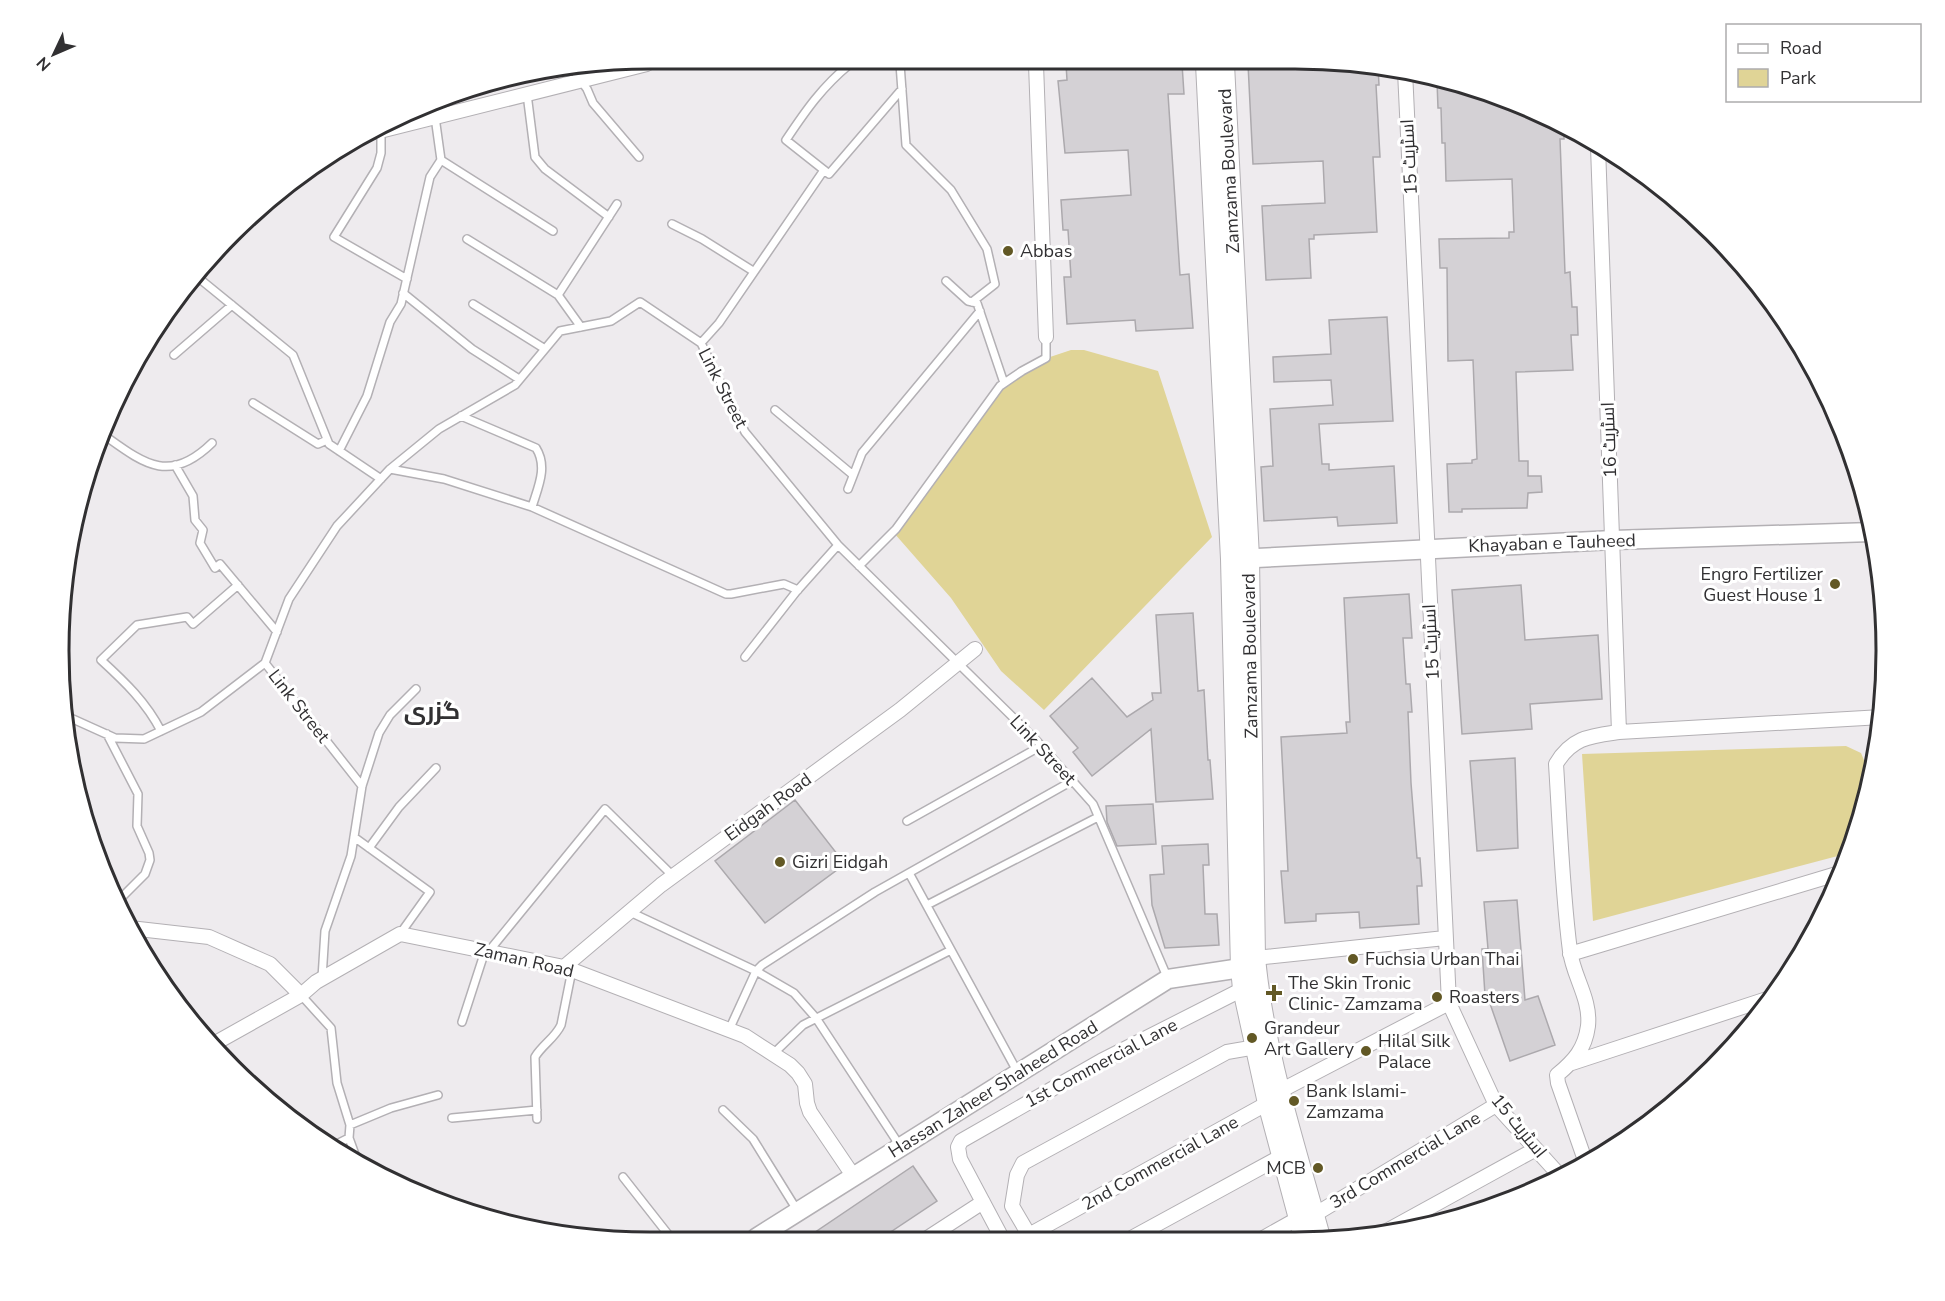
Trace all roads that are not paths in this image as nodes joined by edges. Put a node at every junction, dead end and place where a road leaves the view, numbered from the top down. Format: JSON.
{"nodes":[{"id":1,"x":844,"y":69,"type":"edge"},
{"id":2,"x":900,"y":69,"type":"edge"},
{"id":3,"x":1036,"y":69,"type":"edge"},
{"id":4,"x":1206,"y":69,"type":"edge"},
{"id":5,"x":1224,"y":69,"type":"edge"},
{"id":6,"x":623,"y":70,"type":"edge"},
{"id":7,"x":580,"y":73,"type":"edge"},
{"id":8,"x":581,"y":80,"type":"junction"},
{"id":9,"x":1405,"y":80,"type":"edge"},
{"id":10,"x":902,"y":89,"type":"junction"},
{"id":11,"x":527,"y":94,"type":"junction"},
{"id":12,"x":435,"y":117,"type":"junction"},
{"id":13,"x":401,"y":125,"type":"edge"},
{"id":14,"x":379,"y":137,"type":"edge"},
{"id":15,"x":1598,"y":155,"type":"edge"},
{"id":16,"x":639,"y":157,"type":"dead end"},
{"id":17,"x":441,"y":160,"type":"junction"},
{"id":18,"x":824,"y":170,"type":"junction"},
{"id":19,"x":617,"y":204,"type":"dead end"},
{"id":20,"x":609,"y":217,"type":"junction"},
{"id":21,"x":672,"y":224,"type":"dead end"},
{"id":22,"x":554,"y":231,"type":"dead end"},
{"id":23,"x":467,"y":239,"type":"dead end"},
{"id":24,"x":753,"y":271,"type":"junction"},
{"id":25,"x":407,"y":279,"type":"junction"},
{"id":26,"x":202,"y":280,"type":"edge"},
{"id":27,"x":946,"y":281,"type":"dead end"},
{"id":28,"x":403,"y":293,"type":"junction"},
{"id":29,"x":558,"y":295,"type":"junction"},
{"id":30,"x":972,"y":302,"type":"junction"},
{"id":31,"x":473,"y":304,"type":"dead end"},
{"id":32,"x":232,"y":305,"type":"junction"},
{"id":33,"x":980,"y":311,"type":"junction"},
{"id":34,"x":581,"y":327,"type":"junction"},
{"id":35,"x":1046,"y":337,"type":"joint"},
{"id":36,"x":701,"y":343,"type":"junction"},
{"id":37,"x":545,"y":349,"type":"junction"},
{"id":38,"x":174,"y":355,"type":"dead end"},
{"id":39,"x":519,"y":379,"type":"junction"},
{"id":40,"x":1004,"y":383,"type":"junction"},
{"id":41,"x":253,"y":403,"type":"dead end"},
{"id":42,"x":775,"y":410,"type":"dead end"},
{"id":43,"x":461,"y":416,"type":"junction"},
{"id":44,"x":109,"y":439,"type":"edge"},
{"id":45,"x":327,"y":440,"type":"junction"},
{"id":46,"x":212,"y":443,"type":"dead end"},
{"id":47,"x":339,"y":451,"type":"junction"},
{"id":48,"x":175,"y":465,"type":"junction"},
{"id":49,"x":390,"y":469,"type":"junction"},
{"id":50,"x":853,"y":475,"type":"junction"},
{"id":51,"x":381,"y":479,"type":"junction"},
{"id":52,"x":848,"y":489,"type":"dead end"},
{"id":53,"x":532,"y":507,"type":"junction"},
{"id":54,"x":1864,"y":532,"type":"edge"},
{"id":55,"x":1613,"y":540,"type":"junction"},
{"id":56,"x":838,"y":545,"type":"junction"},
{"id":57,"x":1427,"y":548,"type":"junction"},
{"id":58,"x":1240,"y":559,"type":"junction"},
{"id":59,"x":859,"y":566,"type":"junction"},
{"id":60,"x":238,"y":585,"type":"junction"},
{"id":61,"x":798,"y":590,"type":"junction"},
{"id":62,"x":277,"y":632,"type":"junction"},
{"id":63,"x":975,"y":649,"type":"dead end"},
{"id":64,"x":745,"y":657,"type":"dead end"},
{"id":65,"x":265,"y":663,"type":"junction"},
{"id":66,"x":958,"y":663,"type":"junction"},
{"id":67,"x":416,"y":689,"type":"dead end"},
{"id":68,"x":1872,"y":718,"type":"edge"},
{"id":69,"x":73,"y":719,"type":"edge"},
{"id":70,"x":161,"y":731,"type":"junction"},
{"id":71,"x":1619,"y":732,"type":"junction"},
{"id":72,"x":107,"y":734,"type":"junction"},
{"id":73,"x":1041,"y":746,"type":"junction"},
{"id":74,"x":436,"y":768,"type":"dead end"},
{"id":75,"x":1072,"y":781,"type":"junction"},
{"id":76,"x":362,"y":786,"type":"junction"},
{"id":77,"x":1098,"y":817,"type":"junction"},
{"id":78,"x":907,"y":821,"type":"dead end"},
{"id":79,"x":354,"y":837,"type":"junction"},
{"id":80,"x":369,"y":848,"type":"junction"},
{"id":81,"x":909,"y":873,"type":"junction"},
{"id":82,"x":674,"y":876,"type":"junction"},
{"id":83,"x":1831,"y":876,"type":"edge"},
{"id":84,"x":123,"y":895,"type":"edge"},
{"id":85,"x":927,"y":904,"type":"junction"},
{"id":86,"x":630,"y":912,"type":"junction"},
{"id":87,"x":141,"y":931,"type":"edge"},
{"id":88,"x":400,"y":934,"type":"junction"},
{"id":89,"x":1445,"y":938,"type":"junction"},
{"id":90,"x":951,"y":950,"type":"junction"},
{"id":91,"x":487,"y":951,"type":"junction"},
{"id":92,"x":1570,"y":954,"type":"junction"},
{"id":93,"x":1248,"y":963,"type":"junction"},
{"id":94,"x":568,"y":968,"type":"junction"},
{"id":95,"x":756,"y":971,"type":"junction"},
{"id":96,"x":322,"y":978,"type":"junction"},
{"id":97,"x":1168,"y":979,"type":"junction"},
{"id":98,"x":1243,"y":989,"type":"junction"},
{"id":99,"x":301,"y":995,"type":"junction"},
{"id":100,"x":1757,"y":1002,"type":"edge"},
{"id":101,"x":1449,"y":1003,"type":"junction"},
{"id":102,"x":816,"y":1018,"type":"junction"},
{"id":103,"x":462,"y":1022,"type":"dead end"},
{"id":104,"x":729,"y":1030,"type":"junction"},
{"id":105,"x":219,"y":1041,"type":"edge"},
{"id":106,"x":1256,"y":1047,"type":"junction"},
{"id":107,"x":773,"y":1054,"type":"junction"},
{"id":108,"x":1572,"y":1063,"type":"junction"},
{"id":109,"x":1018,"y":1074,"type":"junction"},
{"id":110,"x":438,"y":1095,"type":"dead end"},
{"id":111,"x":1274,"y":1097,"type":"junction"},
{"id":112,"x":1496,"y":1105,"type":"junction"},
{"id":113,"x":537,"y":1110,"type":"junction"},
{"id":114,"x":723,"y":1110,"type":"dead end"},
{"id":115,"x":452,"y":1118,"type":"dead end"},
{"id":116,"x":537,"y":1119,"type":"dead end"},
{"id":117,"x":350,"y":1125,"type":"junction"},
{"id":118,"x":349,"y":1138,"type":"junction"},
{"id":119,"x":341,"y":1143,"type":"edge"},
{"id":120,"x":901,"y":1147,"type":"junction"},
{"id":121,"x":1536,"y":1149,"type":"junction"},
{"id":122,"x":353,"y":1150,"type":"edge"},
{"id":123,"x":1583,"y":1155,"type":"edge"},
{"id":124,"x":1282,"y":1156,"type":"junction"},
{"id":125,"x":1556,"y":1170,"type":"edge"},
{"id":126,"x":623,"y":1177,"type":"dead end"},
{"id":127,"x":854,"y":1177,"type":"junction"},
{"id":128,"x":983,"y":1202,"type":"junction"},
{"id":129,"x":798,"y":1212,"type":"junction"},
{"id":130,"x":1306,"y":1217,"type":"junction"},
{"id":131,"x":1404,"y":1222,"type":"edge"},
{"id":132,"x":1315,"y":1231,"type":"edge"},
{"id":133,"x":666,"y":1232,"type":"edge"},
{"id":134,"x":766,"y":1232,"type":"edge"},
{"id":135,"x":937,"y":1232,"type":"edge"},
{"id":136,"x":999,"y":1232,"type":"edge"},
{"id":137,"x":1022,"y":1232,"type":"edge"},
{"id":138,"x":1033,"y":1232,"type":"edge"},
{"id":139,"x":1143,"y":1232,"type":"edge"},
{"id":140,"x":1276,"y":1232,"type":"edge"},
{"id":141,"x":1305,"y":1232,"type":"edge"}],
"edges":[{"from":1,"to":18,"type":"lane"},
{"from":2,"to":10,"type":"lane"},
{"from":3,"to":35,"type":"street"},
{"from":4,"to":58,"type":"main road","name":"Zamzama Boulevard"},
{"from":5,"to":58,"type":"main road","name":"Zamzama Boulevard"},
{"from":6,"to":8,"type":"street"},
{"from":7,"to":8,"type":"street"},
{"from":8,"to":11,"type":"street"},
{"from":8,"to":16,"type":"lane"},
{"from":9,"to":57,"type":"street","name":"اسٹریٹ 15"},
{"from":10,"to":18,"type":"lane"},
{"from":10,"to":30,"type":"lane"},
{"from":11,"to":12,"type":"street"},
{"from":11,"to":20,"type":"lane"},
{"from":12,"to":13,"type":"street"},
{"from":12,"to":17,"type":"lane"},
{"from":14,"to":25,"type":"lane"},
{"from":15,"to":55,"type":"street","name":"اسٹریٹ 16"},
{"from":17,"to":22,"type":"lane"},
{"from":17,"to":25,"type":"lane"},
{"from":18,"to":24,"type":"lane"},
{"from":19,"to":20,"type":"lane"},
{"from":20,"to":29,"type":"lane"},
{"from":21,"to":24,"type":"lane"},
{"from":23,"to":29,"type":"lane"},
{"from":24,"to":36,"type":"lane"},
{"from":25,"to":28,"type":"lane"},
{"from":26,"to":32,"type":"lane"},
{"from":27,"to":30,"type":"lane"},
{"from":28,"to":39,"type":"lane"},
{"from":28,"to":47,"type":"lane"},
{"from":29,"to":34,"type":"lane"},
{"from":30,"to":33,"type":"lane"},
{"from":31,"to":37,"type":"lane"},
{"from":32,"to":38,"type":"lane"},
{"from":32,"to":45,"type":"lane"},
{"from":33,"to":40,"type":"lane"},
{"from":33,"to":50,"type":"lane"},
{"from":34,"to":36,"type":"lane","name":"Link Street"},
{"from":34,"to":37,"type":"lane","name":"Link Street"},
{"from":35,"to":40,"type":"lane"},
{"from":36,"to":56,"type":"lane","name":"Link Street"},
{"from":37,"to":39,"type":"lane","name":"Link Street"},
{"from":39,"to":43,"type":"lane","name":"Link Street"},
{"from":40,"to":59,"type":"lane"},
{"from":41,"to":45,"type":"lane"},
{"from":42,"to":50,"type":"lane"},
{"from":43,"to":49,"type":"lane","name":"Link Street"},
{"from":43,"to":53,"type":"lane"},
{"from":44,"to":48,"type":"lane"},
{"from":45,"to":47,"type":"lane"},
{"from":46,"to":48,"type":"lane"},
{"from":47,"to":51,"type":"lane"},
{"from":48,"to":60,"type":"lane"},
{"from":49,"to":51,"type":"lane","name":"Link Street"},
{"from":49,"to":53,"type":"lane"},
{"from":50,"to":52,"type":"lane"},
{"from":51,"to":62,"type":"lane","name":"Link Street"},
{"from":53,"to":61,"type":"lane"},
{"from":54,"to":55,"type":"street","name":"Khayaban e Tauheed"},
{"from":55,"to":57,"type":"street","name":"Khayaban e Tauheed"},
{"from":55,"to":71,"type":"street","name":"اسٹریٹ 16"},
{"from":56,"to":59,"type":"lane","name":"Link Street"},
{"from":56,"to":61,"type":"lane"},
{"from":57,"to":58,"type":"street","name":"Khayaban e Tauheed"},
{"from":57,"to":89,"type":"street","name":"اسٹریٹ 15"},
{"from":58,"to":93,"type":"main road","name":"Zamzama Boulevard"},
{"from":59,"to":66,"type":"lane","name":"Link Street"},
{"from":60,"to":62,"type":"lane"},
{"from":60,"to":70,"type":"lane"},
{"from":61,"to":64,"type":"lane"},
{"from":62,"to":65,"type":"lane","name":"Link Street"},
{"from":63,"to":66,"type":"street","name":"Eidgah Road"},
{"from":65,"to":70,"type":"lane"},
{"from":65,"to":76,"type":"lane","name":"Link Street"},
{"from":66,"to":73,"type":"lane","name":"Link Street"},
{"from":66,"to":82,"type":"street","name":"Eidgah Road"},
{"from":67,"to":76,"type":"lane"},
{"from":68,"to":71,"type":"street"},
{"from":69,"to":72,"type":"lane"},
{"from":70,"to":72,"type":"lane"},
{"from":71,"to":92,"type":"street"},
{"from":72,"to":84,"type":"lane"},
{"from":73,"to":75,"type":"lane","name":"Link Street"},
{"from":73,"to":78,"type":"lane"},
{"from":74,"to":80,"type":"lane"},
{"from":75,"to":77,"type":"lane","name":"Link Street"},
{"from":75,"to":81,"type":"lane"},
{"from":76,"to":79,"type":"lane"},
{"from":77,"to":85,"type":"lane"},
{"from":77,"to":97,"type":"lane","name":"Link Street"},
{"from":79,"to":80,"type":"lane"},
{"from":79,"to":96,"type":"lane"},
{"from":80,"to":88,"type":"lane"},
{"from":81,"to":85,"type":"lane"},
{"from":81,"to":95,"type":"lane"},
{"from":82,"to":86,"type":"street","name":"Eidgah Road"},
{"from":82,"to":91,"type":"lane"},
{"from":83,"to":92,"type":"street"},
{"from":85,"to":90,"type":"lane"},
{"from":86,"to":94,"type":"street","name":"Eidgah Road"},
{"from":86,"to":95,"type":"lane"},
{"from":87,"to":99,"type":"street"},
{"from":88,"to":91,"type":"street","name":"Zaman Road"},
{"from":88,"to":96,"type":"street"},
{"from":89,"to":93,"type":"street"},
{"from":89,"to":101,"type":"street","name":"اسٹریٹ 15"},
{"from":90,"to":102,"type":"lane"},
{"from":90,"to":109,"type":"lane"},
{"from":91,"to":94,"type":"street","name":"Zaman Road"},
{"from":91,"to":103,"type":"lane"},
{"from":92,"to":108,"type":"street"},
{"from":93,"to":97,"type":"street","name":"Hassan Zaheer Shaheed Road"},
{"from":93,"to":98,"type":"main road","name":"Zamzama Boulevard"},
{"from":93,"to":111,"type":"main road","name":"Zamzama Boulevard"},
{"from":94,"to":104,"type":"street","name":"Zaman Road"},
{"from":94,"to":113,"type":"lane"},
{"from":95,"to":102,"type":"lane"},
{"from":95,"to":104,"type":"lane"},
{"from":96,"to":99,"type":"street"},
{"from":97,"to":109,"type":"street","name":"Hassan Zaheer Shaheed Road"},
{"from":98,"to":106,"type":"main road","name":"Zamzama Boulevard"},
{"from":98,"to":128,"type":"street","name":"1st Commercial Lane"},
{"from":99,"to":105,"type":"street"},
{"from":99,"to":117,"type":"lane"},
{"from":100,"to":108,"type":"street"},
{"from":101,"to":111,"type":"street","name":"2nd Commercial Lane"},
{"from":101,"to":112,"type":"street","name":"اسٹریٹ 15"},
{"from":102,"to":107,"type":"lane"},
{"from":102,"to":120,"type":"lane"},
{"from":104,"to":107,"type":"street","name":"Zaman Road"},
{"from":106,"to":111,"type":"main road","name":"Zamzama Boulevard"},
{"from":106,"to":137,"type":"street"},
{"from":107,"to":127,"type":"street","name":"Zaman Road"},
{"from":108,"to":123,"type":"street"},
{"from":109,"to":120,"type":"street","name":"Hassan Zaheer Shaheed Road"},
{"from":110,"to":117,"type":"lane"},
{"from":111,"to":124,"type":"main road","name":"Zamzama Boulevard"},
{"from":111,"to":130,"type":"main road","name":"Zamzama Boulevard"},
{"from":111,"to":138,"type":"street","name":"2nd Commercial Lane"},
{"from":112,"to":121,"type":"street","name":"اسٹریٹ 15"},
{"from":112,"to":130,"type":"street","name":"3rd Commercial Lane"},
{"from":113,"to":115,"type":"lane"},
{"from":113,"to":116,"type":"lane"},
{"from":114,"to":129,"type":"lane"},
{"from":117,"to":118,"type":"lane"},
{"from":118,"to":119,"type":"lane"},
{"from":118,"to":122,"type":"lane"},
{"from":120,"to":127,"type":"street","name":"Hassan Zaheer Shaheed Road"},
{"from":121,"to":125,"type":"street","name":"اسٹریٹ 15"},
{"from":121,"to":131,"type":"street"},
{"from":124,"to":130,"type":"main road","name":"Zamzama Boulevard"},
{"from":124,"to":139,"type":"street"},
{"from":126,"to":133,"type":"lane"},
{"from":127,"to":129,"type":"street","name":"Hassan Zaheer Shaheed Road"},
{"from":128,"to":135,"type":"street"},
{"from":128,"to":136,"type":"street"},
{"from":129,"to":134,"type":"street","name":"Hassan Zaheer Shaheed Road"},
{"from":130,"to":132,"type":"main road","name":"Zamzama Boulevard"},
{"from":130,"to":140,"type":"street","name":"3rd Commercial Lane"},
{"from":130,"to":141,"type":"main road","name":"Zamzama Boulevard"}]}
